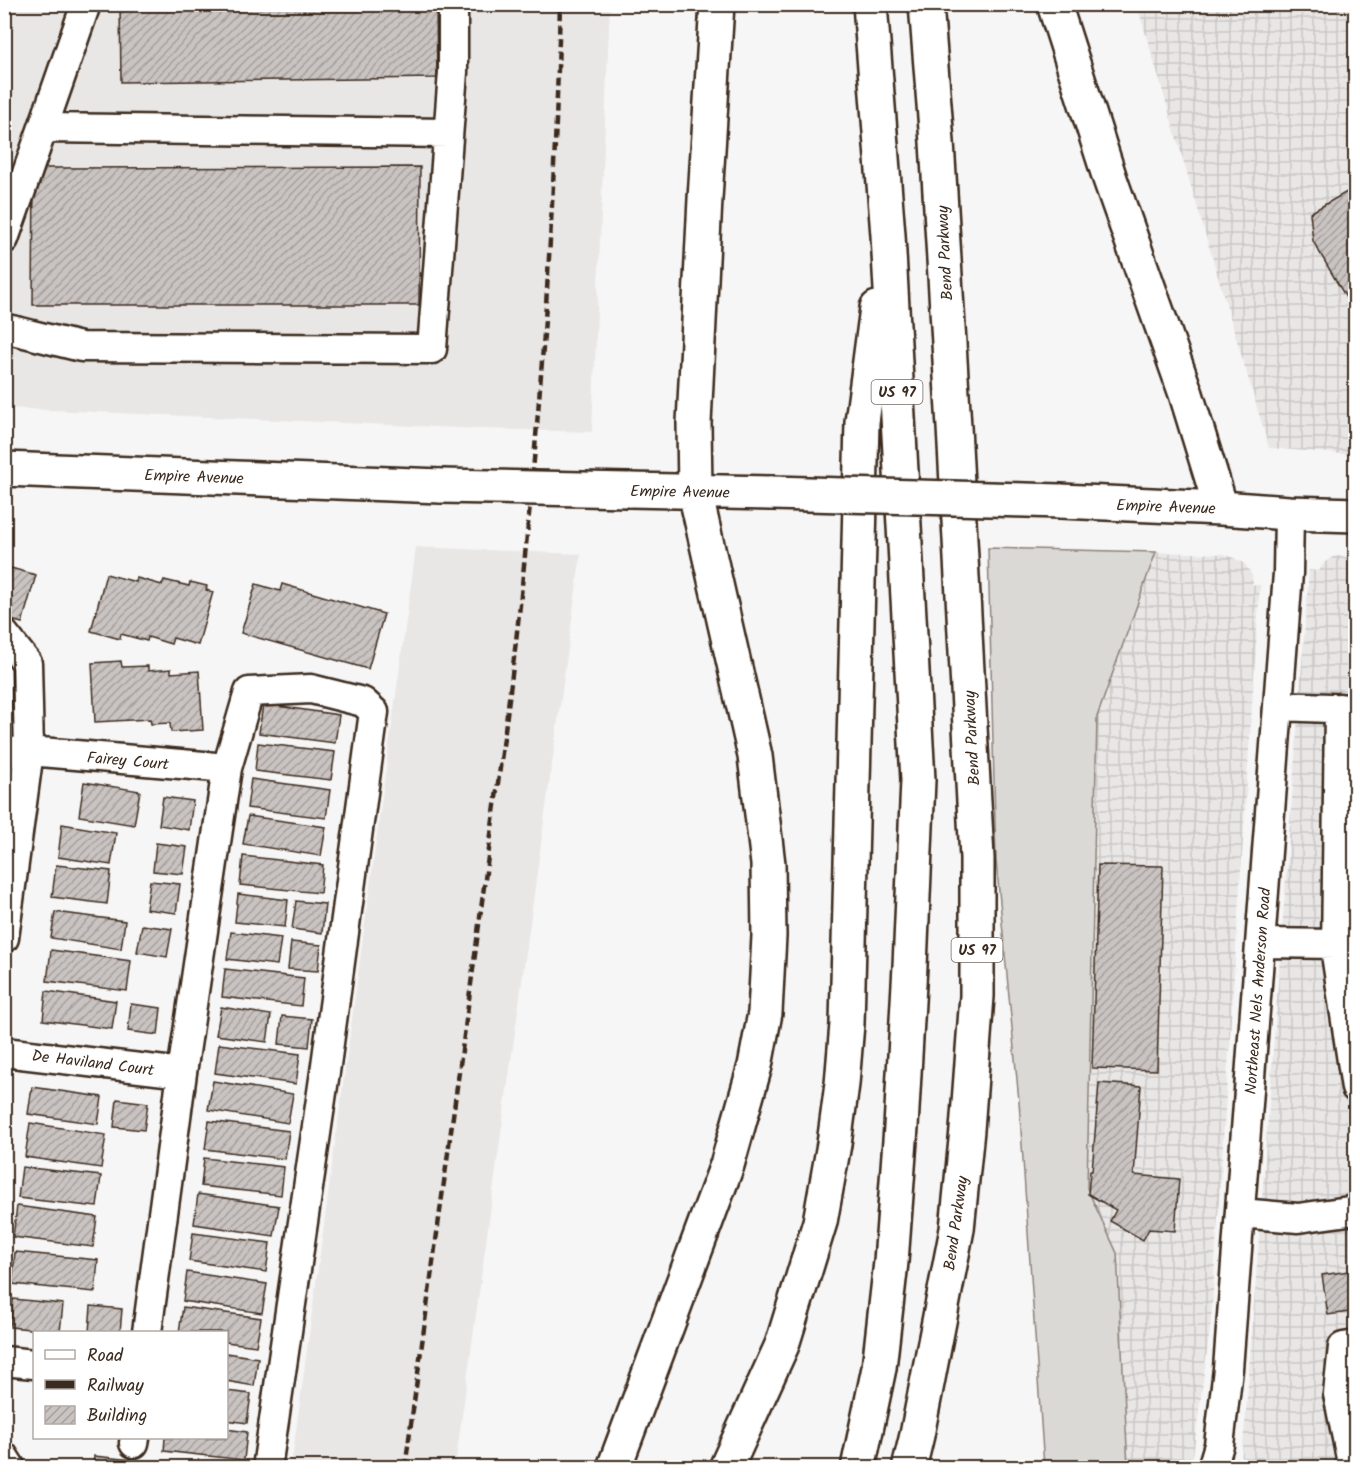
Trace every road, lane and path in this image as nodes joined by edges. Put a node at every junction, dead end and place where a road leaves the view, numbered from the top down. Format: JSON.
{"nodes":[{"id":1,"x":86,"y":4,"type":"edge"},
{"id":2,"x":453,"y":4,"type":"edge"},
{"id":3,"x":717,"y":4,"type":"edge"},
{"id":4,"x":870,"y":4,"type":"edge"},
{"id":5,"x":926,"y":4,"type":"edge"},
{"id":6,"x":1054,"y":4,"type":"edge"},
{"id":7,"x":43,"y":128,"type":"junction"},
{"id":8,"x":448,"y":133,"type":"junction"},
{"id":9,"x":888,"y":235,"type":"junction"},
{"id":10,"x":4,"y":239,"type":"edge"},
{"id":11,"x":4,"y":328,"type":"edge"},
{"id":12,"x":4,"y":469,"type":"edge"},
{"id":13,"x":695,"y":492,"type":"junction"},
{"id":14,"x":1221,"y":508,"type":"junction"},
{"id":15,"x":1289,"y":513,"type":"junction"},
{"id":16,"x":1356,"y":515,"type":"edge"},
{"id":17,"x":4,"y":634,"type":"edge"},
{"id":18,"x":1278,"y":706,"type":"junction"},
{"id":19,"x":1347,"y":709,"type":"edge"},
{"id":20,"x":17,"y":751,"type":"edge"},
{"id":21,"x":227,"y":768,"type":"junction"},
{"id":22,"x":8,"y":894,"type":"edge"},
{"id":23,"x":4,"y":938,"type":"edge"},
{"id":24,"x":1261,"y":943,"type":"junction"},
{"id":25,"x":1336,"y":944,"type":"junction"},
{"id":26,"x":4,"y":1052,"type":"edge"},
{"id":27,"x":182,"y":1073,"type":"junction"},
{"id":28,"x":1356,"y":1088,"type":"edge"},
{"id":29,"x":1356,"y":1210,"type":"edge"},
{"id":30,"x":1240,"y":1213,"type":"junction"},
{"id":31,"x":147,"y":1331,"type":"edge"},
{"id":32,"x":1356,"y":1345,"type":"edge"},
{"id":33,"x":4,"y":1360,"type":"edge"},
{"id":34,"x":33,"y":1364,"type":"edge"},
{"id":35,"x":4,"y":1457,"type":"edge"},
{"id":36,"x":11,"y":1467,"type":"edge"},
{"id":37,"x":267,"y":1467,"type":"edge"},
{"id":38,"x":614,"y":1467,"type":"edge"},
{"id":39,"x":726,"y":1467,"type":"edge"},
{"id":40,"x":858,"y":1467,"type":"edge"},
{"id":41,"x":909,"y":1467,"type":"edge"},
{"id":42,"x":1212,"y":1467,"type":"edge"},
{"id":43,"x":1353,"y":1467,"type":"edge"}],
"edges":[{"from":1,"to":7,"type":"street"},
{"from":2,"to":8,"type":"street"},
{"from":3,"to":13,"type":"highway"},
{"from":4,"to":9,"type":"highway","number":"US 97"},
{"from":5,"to":41,"type":"highway","name":"Bend Parkway","number":"US 97"},
{"from":6,"to":14,"type":"highway"},
{"from":7,"to":8,"type":"street"},
{"from":7,"to":10,"type":"street"},
{"from":8,"to":11,"type":"street"},
{"from":9,"to":39,"type":"highway"},
{"from":9,"to":40,"type":"highway","number":"US 97"},
{"from":12,"to":13,"type":"highway","name":"Empire Avenue","bridge":true},
{"from":13,"to":14,"type":"highway","name":"Empire Avenue","bridge":true},
{"from":13,"to":38,"type":"highway"},
{"from":14,"to":15,"type":"highway","name":"Empire Avenue"},
{"from":15,"to":16,"type":"highway","name":"Empire Avenue"},
{"from":15,"to":18,"type":"street","name":"Northeast Nels Anderson Road"},
{"from":17,"to":20,"type":"street"},
{"from":18,"to":19,"type":"street"},
{"from":18,"to":24,"type":"street","name":"Northeast Nels Anderson Road"},
{"from":19,"to":25,"type":"street"},
{"from":20,"to":21,"type":"street","name":"Fairey Court"},
{"from":20,"to":22,"type":"street"},
{"from":21,"to":27,"type":"street"},
{"from":21,"to":37,"type":"street"},
{"from":22,"to":23,"type":"street"},
{"from":24,"to":25,"type":"street"},
{"from":24,"to":30,"type":"street","name":"Northeast Nels Anderson Road"},
{"from":25,"to":28,"type":"street"},
{"from":26,"to":27,"type":"street","name":"De Haviland Court"},
{"from":27,"to":31,"type":"street"},
{"from":29,"to":30,"type":"street"},
{"from":30,"to":42,"type":"street","name":"Northeast Nels Anderson Road"},
{"from":32,"to":43,"type":"street"},
{"from":33,"to":34,"type":"street"},
{"from":35,"to":36,"type":"street"}]}
